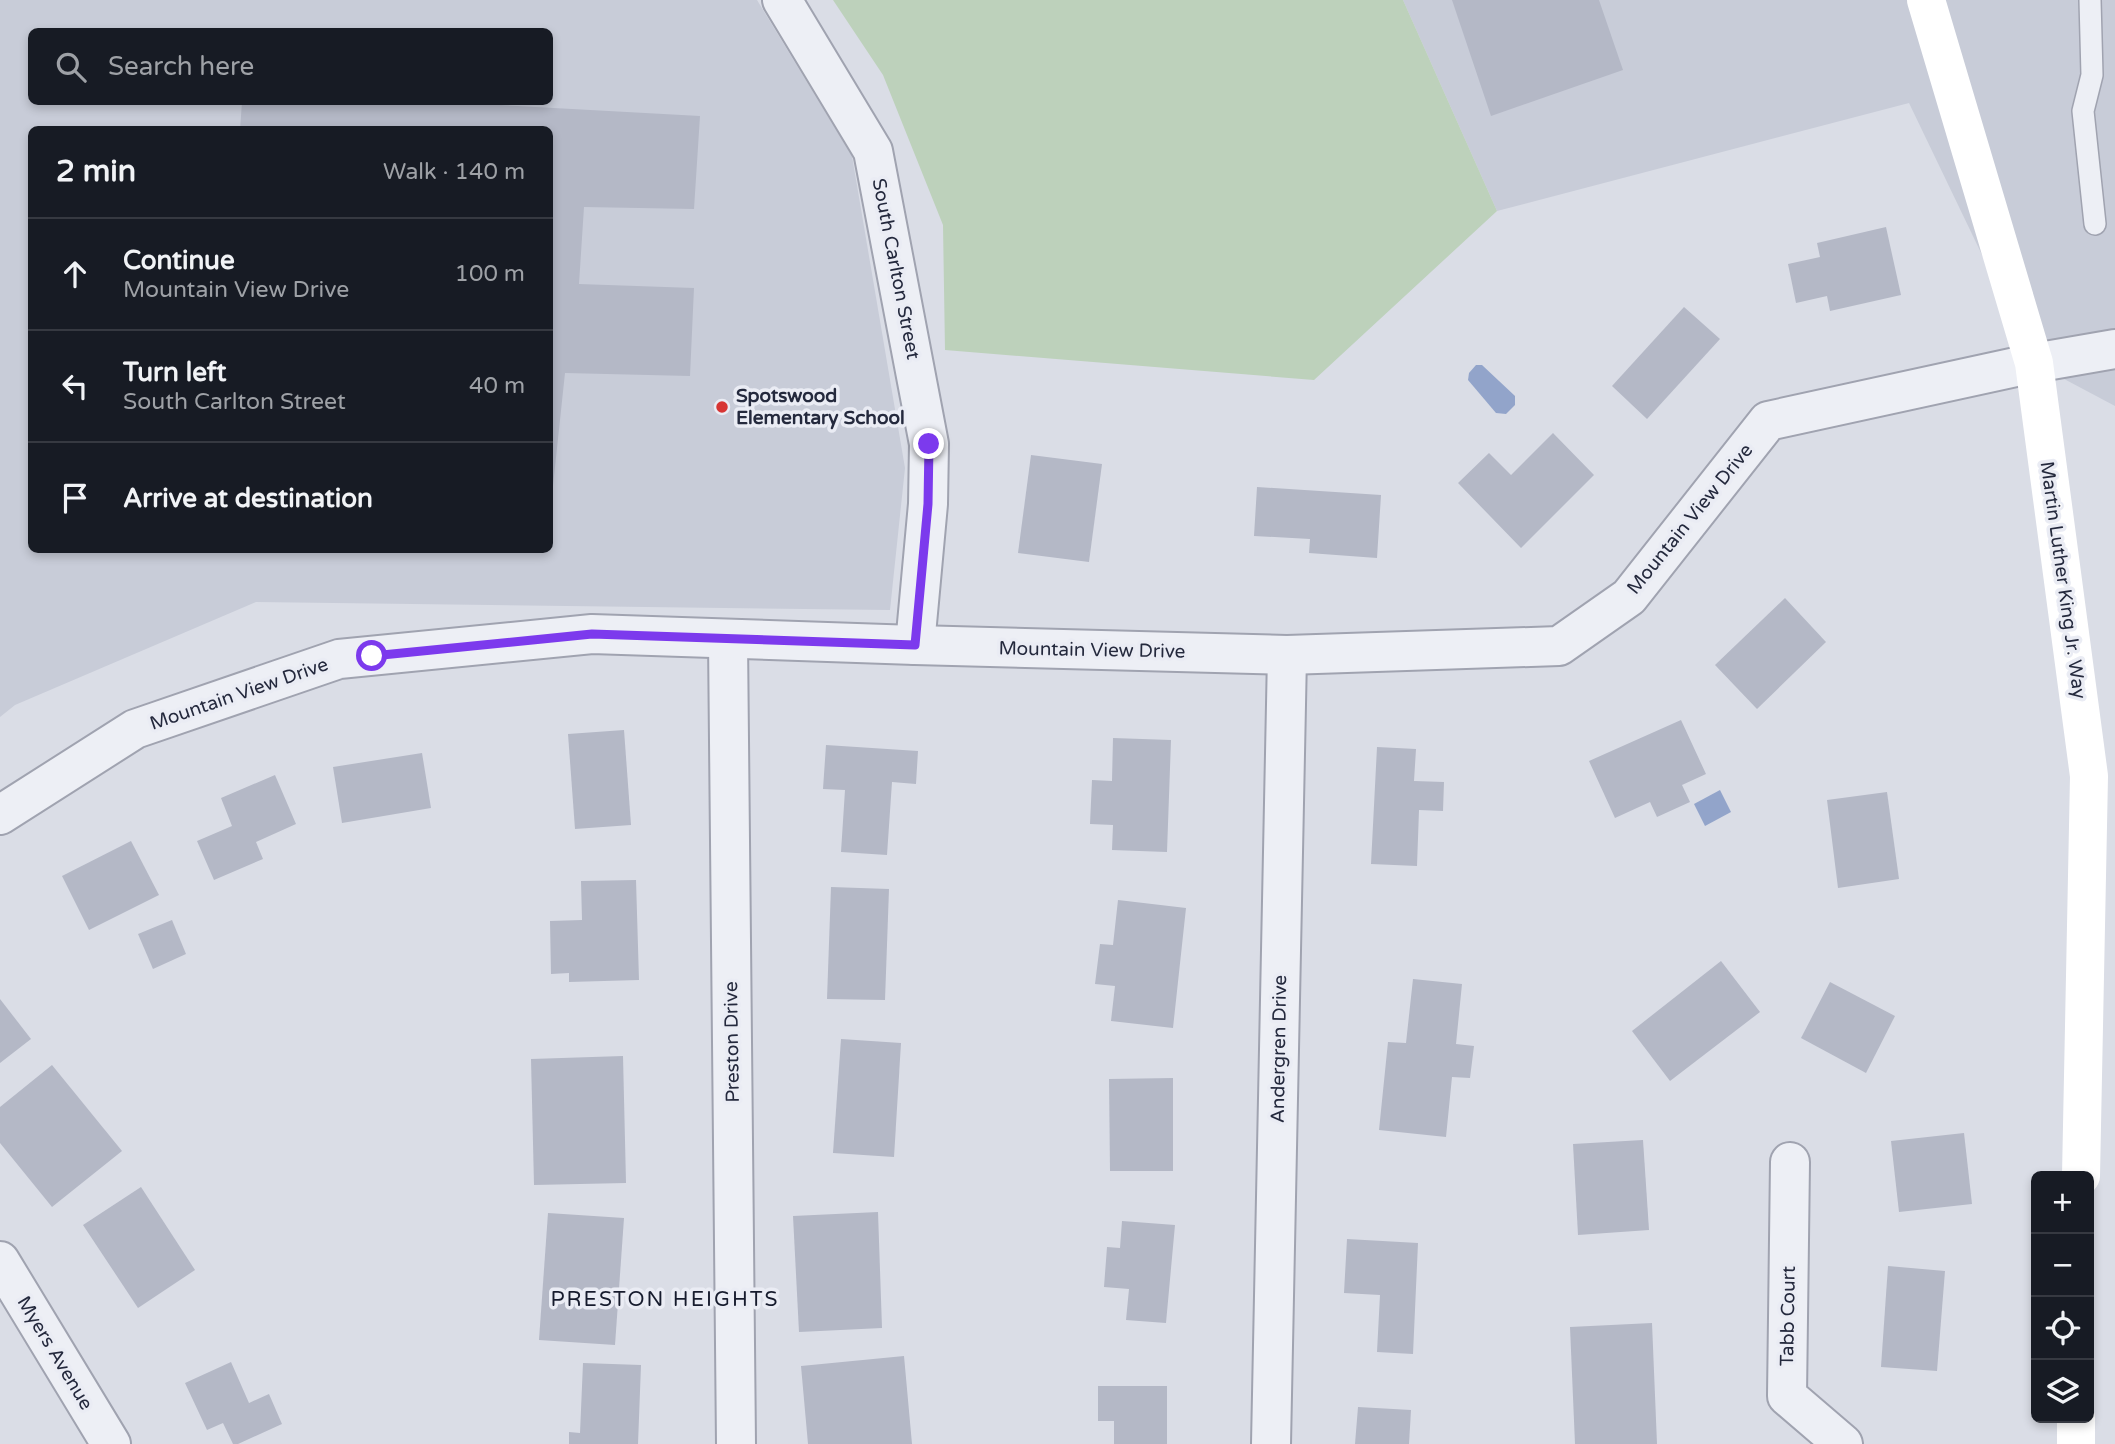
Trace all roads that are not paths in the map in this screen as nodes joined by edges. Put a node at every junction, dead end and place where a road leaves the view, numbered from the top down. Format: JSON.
{"nodes":[{"id":1,"x":782,"y":0,"type":"edge"},
{"id":2,"x":1926,"y":0,"type":"edge"},
{"id":3,"x":2090,"y":0,"type":"edge"},
{"id":4,"x":2095,"y":224,"type":"dead end"},
{"id":5,"x":2115,"y":349,"type":"edge"},
{"id":6,"x":2034,"y":363,"type":"junction"},
{"id":7,"x":728,"y":640,"type":"junction"},
{"id":8,"x":915,"y":645,"type":"junction"},
{"id":9,"x":1287,"y":655,"type":"junction"},
{"id":10,"x":0,"y":816,"type":"edge"},
{"id":11,"x":1790,"y":1162,"type":"dead end"},
{"id":12,"x":2081,"y":1171,"type":"edge"},
{"id":13,"x":0,"y":1261,"type":"edge"},
{"id":14,"x":2076,"y":1423,"type":"edge"},
{"id":15,"x":111,"y":1444,"type":"edge"},
{"id":16,"x":736,"y":1444,"type":"edge"},
{"id":17,"x":1271,"y":1444,"type":"edge"},
{"id":18,"x":1843,"y":1444,"type":"edge"},
{"id":19,"x":2076,"y":1444,"type":"edge"}],
"edges":[{"from":1,"to":8,"type":"street","name":"South Carlton Street"},
{"from":2,"to":6,"type":"main road","name":"Martin Luther King Jr. Way"},
{"from":3,"to":4,"type":"lane"},
{"from":5,"to":6,"type":"street","name":"Mountain View Drive"},
{"from":6,"to":9,"type":"street","name":"Mountain View Drive"},
{"from":6,"to":12,"type":"main road","name":"Martin Luther King Jr. Way"},
{"from":7,"to":8,"type":"street","name":"Mountain View Drive"},
{"from":7,"to":10,"type":"street","name":"Mountain View Drive"},
{"from":7,"to":16,"type":"street","name":"Preston Drive"},
{"from":8,"to":9,"type":"street","name":"Mountain View Drive"},
{"from":9,"to":17,"type":"street","name":"Andergren Drive"},
{"from":11,"to":18,"type":"street","name":"Tabb Court"},
{"from":13,"to":15,"type":"street","name":"Myers Avenue"},
{"from":14,"to":19,"type":"main road"}]}
